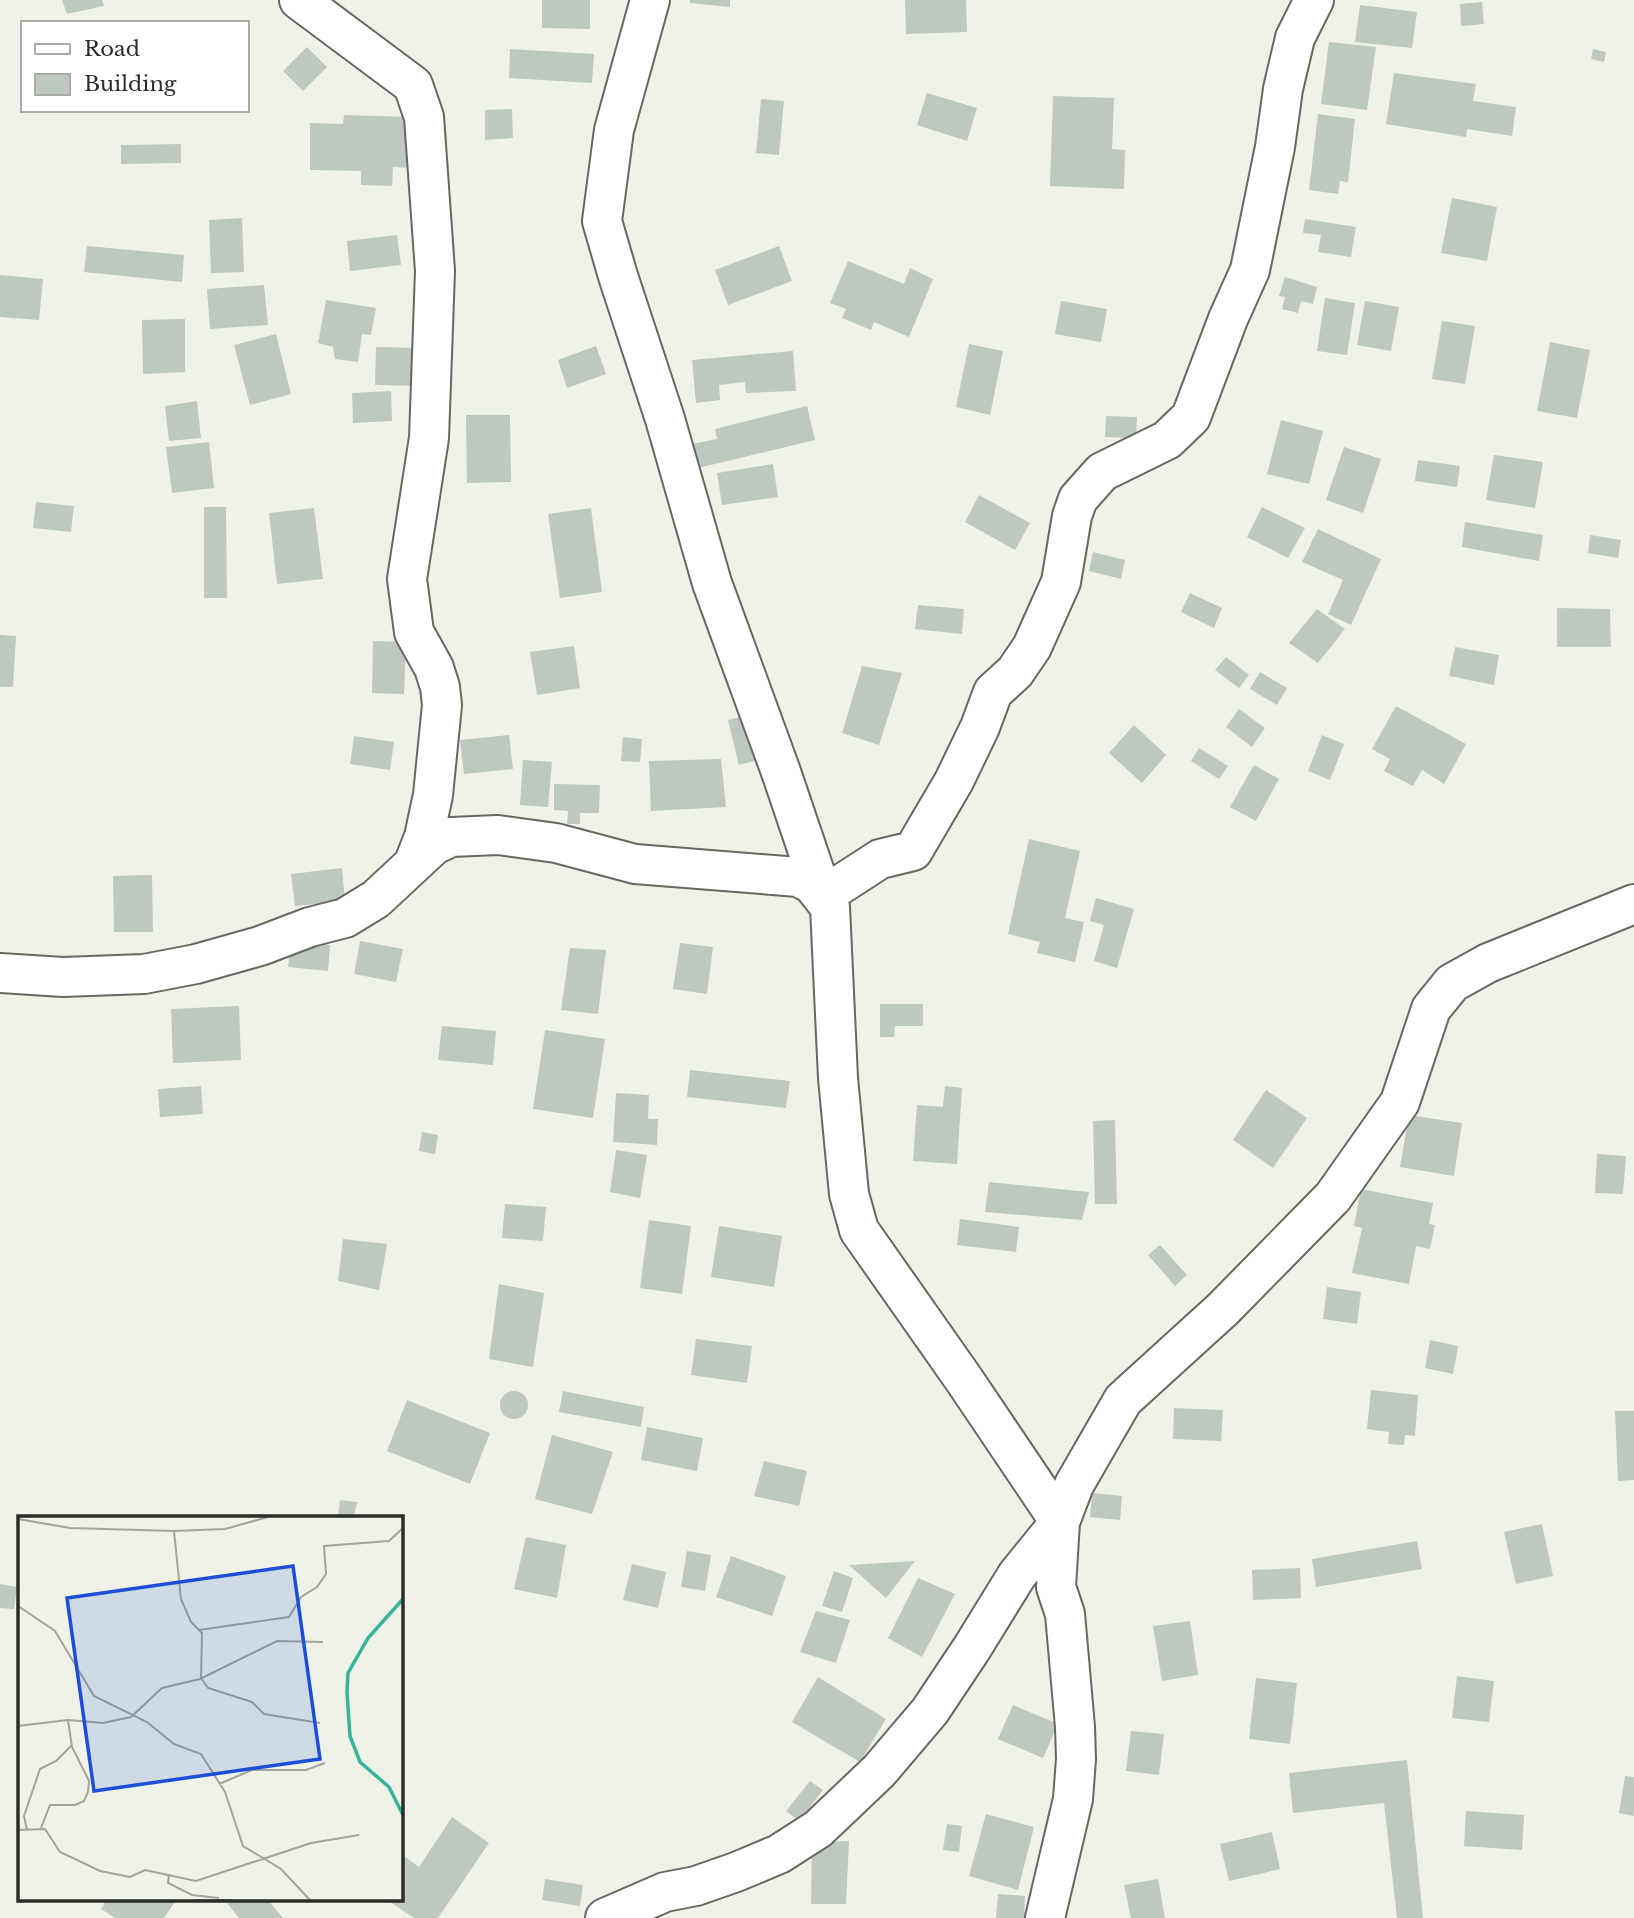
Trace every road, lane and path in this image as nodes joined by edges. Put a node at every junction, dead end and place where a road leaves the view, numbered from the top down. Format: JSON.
{"nodes":[{"id":1,"x":299,"y":0,"type":"edge"},
{"id":2,"x":650,"y":0,"type":"edge"},
{"id":3,"x":1314,"y":0,"type":"edge"},
{"id":4,"x":415,"y":860,"type":"junction"},
{"id":5,"x":823,"y":896,"type":"junction"},
{"id":6,"x":1634,"y":904,"type":"edge"},
{"id":7,"x":0,"y":972,"type":"edge"},
{"id":8,"x":1060,"y":1522,"type":"junction"},
{"id":9,"x":605,"y":1918,"type":"edge"},
{"id":10,"x":1045,"y":1918,"type":"edge"}],
"edges":[{"from":1,"to":4,"type":"street"},
{"from":2,"to":5,"type":"street"},
{"from":3,"to":5,"type":"street"},
{"from":4,"to":5,"type":"street"},
{"from":4,"to":7,"type":"street"},
{"from":5,"to":8,"type":"street"},
{"from":6,"to":8,"type":"street"},
{"from":8,"to":9,"type":"street"},
{"from":8,"to":10,"type":"street"}]}
